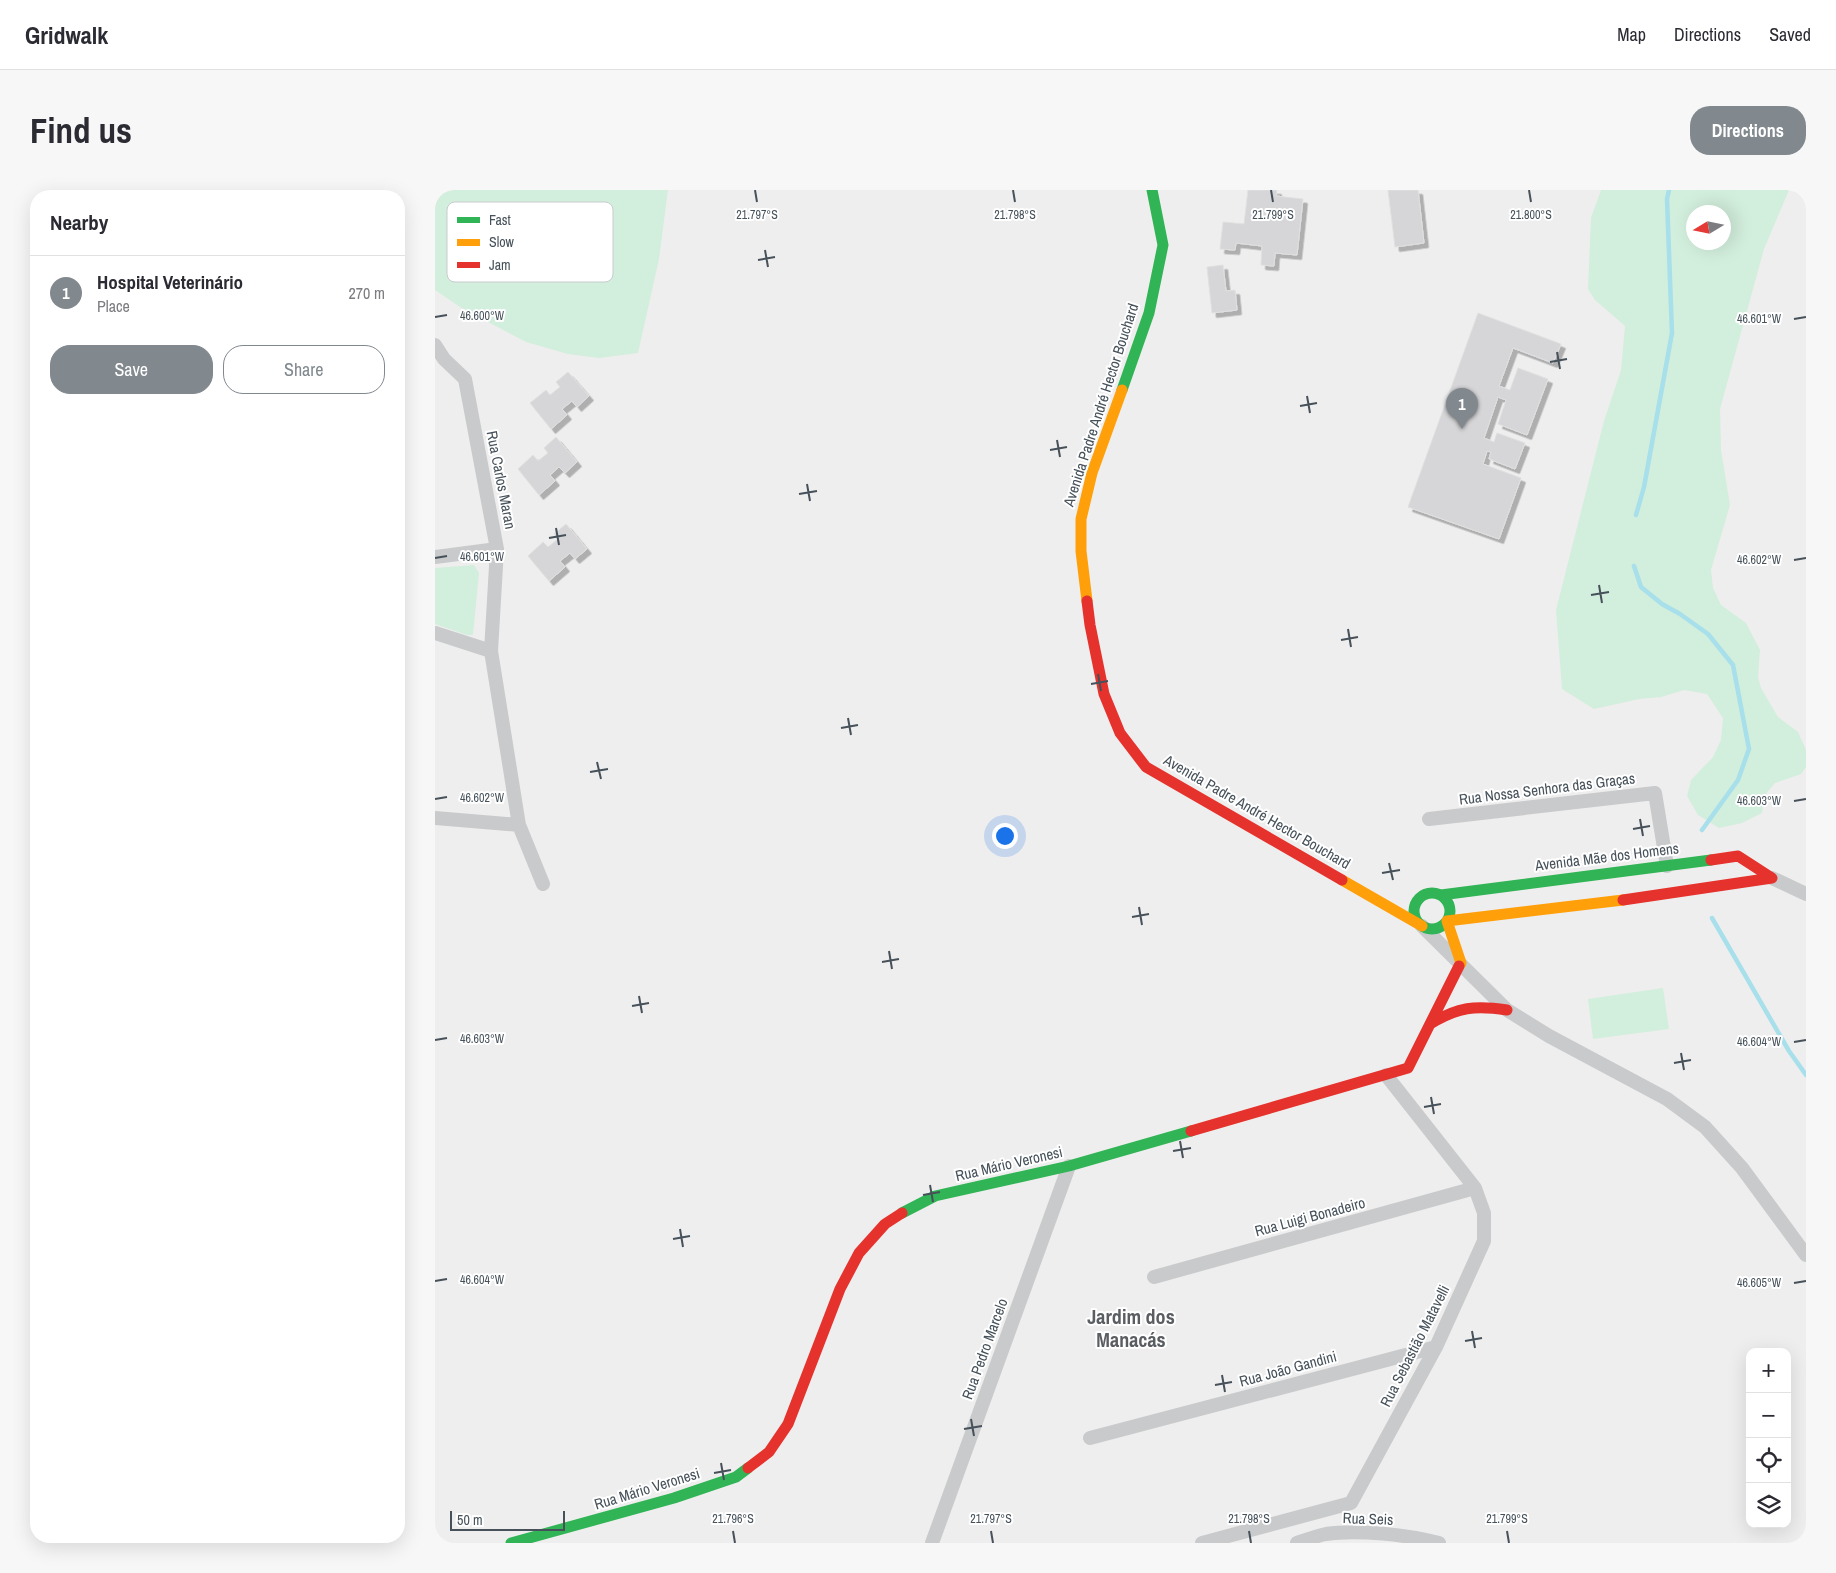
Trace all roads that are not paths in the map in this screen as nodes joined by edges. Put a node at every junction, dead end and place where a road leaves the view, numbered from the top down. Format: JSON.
{"nodes":[{"id":1,"x":1152,"y":190,"type":"edge"},
{"id":2,"x":435,"y":344,"type":"edge"},
{"id":3,"x":439,"y":361,"type":"edge"},
{"id":4,"x":497,"y":549,"type":"junction"},
{"id":5,"x":435,"y":557,"type":"edge"},
{"id":6,"x":435,"y":633,"type":"edge"},
{"id":7,"x":491,"y":651,"type":"junction"},
{"id":8,"x":435,"y":818,"type":"edge"},
{"id":9,"x":1429,"y":819,"type":"dead end"},
{"id":10,"x":519,"y":824,"type":"junction"},
{"id":11,"x":1667,"y":866,"type":"junction"},
{"id":12,"x":1772,"y":878,"type":"junction"},
{"id":13,"x":543,"y":884,"type":"dead end"},
{"id":14,"x":1806,"y":894,"type":"edge"},
{"id":15,"x":1441,"y":895,"type":"junction"},
{"id":16,"x":1419,"y":899,"type":"junction"},
{"id":17,"x":1381,"y":901,"type":"junction"},
{"id":18,"x":1447,"y":921,"type":"junction"},
{"id":19,"x":1422,"y":926,"type":"junction"},
{"id":20,"x":1461,"y":963,"type":"junction"},
{"id":21,"x":1507,"y":1010,"type":"junction"},
{"id":22,"x":1430,"y":1024,"type":"junction"},
{"id":23,"x":1386,"y":1075,"type":"junction"},
{"id":24,"x":1069,"y":1166,"type":"junction"},
{"id":25,"x":1475,"y":1188,"type":"junction"},
{"id":26,"x":1806,"y":1255,"type":"edge"},
{"id":27,"x":1153,"y":1277,"type":"dead end"},
{"id":28,"x":1436,"y":1347,"type":"junction"},
{"id":29,"x":1089,"y":1438,"type":"dead end"},
{"id":30,"x":511,"y":1543,"type":"edge"},
{"id":31,"x":932,"y":1543,"type":"edge"},
{"id":32,"x":1202,"y":1543,"type":"edge"},
{"id":33,"x":1297,"y":1543,"type":"edge"},
{"id":34,"x":1439,"y":1543,"type":"edge"}],
"edges":[{"from":1,"to":17,"type":"street","name":"Avenida Padre André Hector Bouchard"},
{"from":2,"to":3,"type":"street","name":"Rua Carlos Maran"},
{"from":3,"to":4,"type":"street","name":"Rua Carlos Maran"},
{"from":4,"to":5,"type":"street"},
{"from":4,"to":7,"type":"street","name":"Rua Carlos Maran"},
{"from":6,"to":7,"type":"street"},
{"from":7,"to":10,"type":"street","name":"Rua Carlos Maran"},
{"from":8,"to":10,"type":"street"},
{"from":9,"to":11,"type":"street","name":"Rua Nossa Senhora das Graças"},
{"from":10,"to":13,"type":"street","name":"Rua Carlos Maran"},
{"from":11,"to":12,"type":"street","name":"Avenida Mãe dos Homens"},
{"from":11,"to":15,"type":"street","name":"Avenida Mãe dos Homens"},
{"from":12,"to":14,"type":"street","name":"Avenida Mãe dos Homens"},
{"from":12,"to":18,"type":"street"},
{"from":15,"to":16,"type":"street"},
{"from":15,"to":18,"type":"street"},
{"from":16,"to":17,"type":"street"},
{"from":16,"to":19,"type":"street"},
{"from":17,"to":19,"type":"street","name":"Avenida Padre André Hector Bouchard"},
{"from":18,"to":19,"type":"street"},
{"from":18,"to":20,"type":"street"},
{"from":19,"to":20,"type":"street"},
{"from":20,"to":21,"type":"street"},
{"from":20,"to":22,"type":"street","name":"Rua Mário Veronesi"},
{"from":21,"to":22,"type":"street"},
{"from":21,"to":26,"type":"street"},
{"from":22,"to":23,"type":"street","name":"Rua Mário Veronesi"},
{"from":23,"to":24,"type":"street","name":"Rua Mário Veronesi"},
{"from":23,"to":25,"type":"street","name":"Rua Sebastião Matavelli"},
{"from":24,"to":30,"type":"street","name":"Rua Mário Veronesi"},
{"from":24,"to":31,"type":"street","name":"Rua Pedro Marcelo"},
{"from":25,"to":27,"type":"street","name":"Rua Luigi Bonadeiro"},
{"from":25,"to":28,"type":"street","name":"Rua Sebastião Matavelli"},
{"from":28,"to":29,"type":"street","name":"Rua João Gandini"},
{"from":28,"to":32,"type":"street","name":"Rua Sebastião Matavelli"},
{"from":33,"to":34,"type":"street","name":"Rua Seis"}]}
